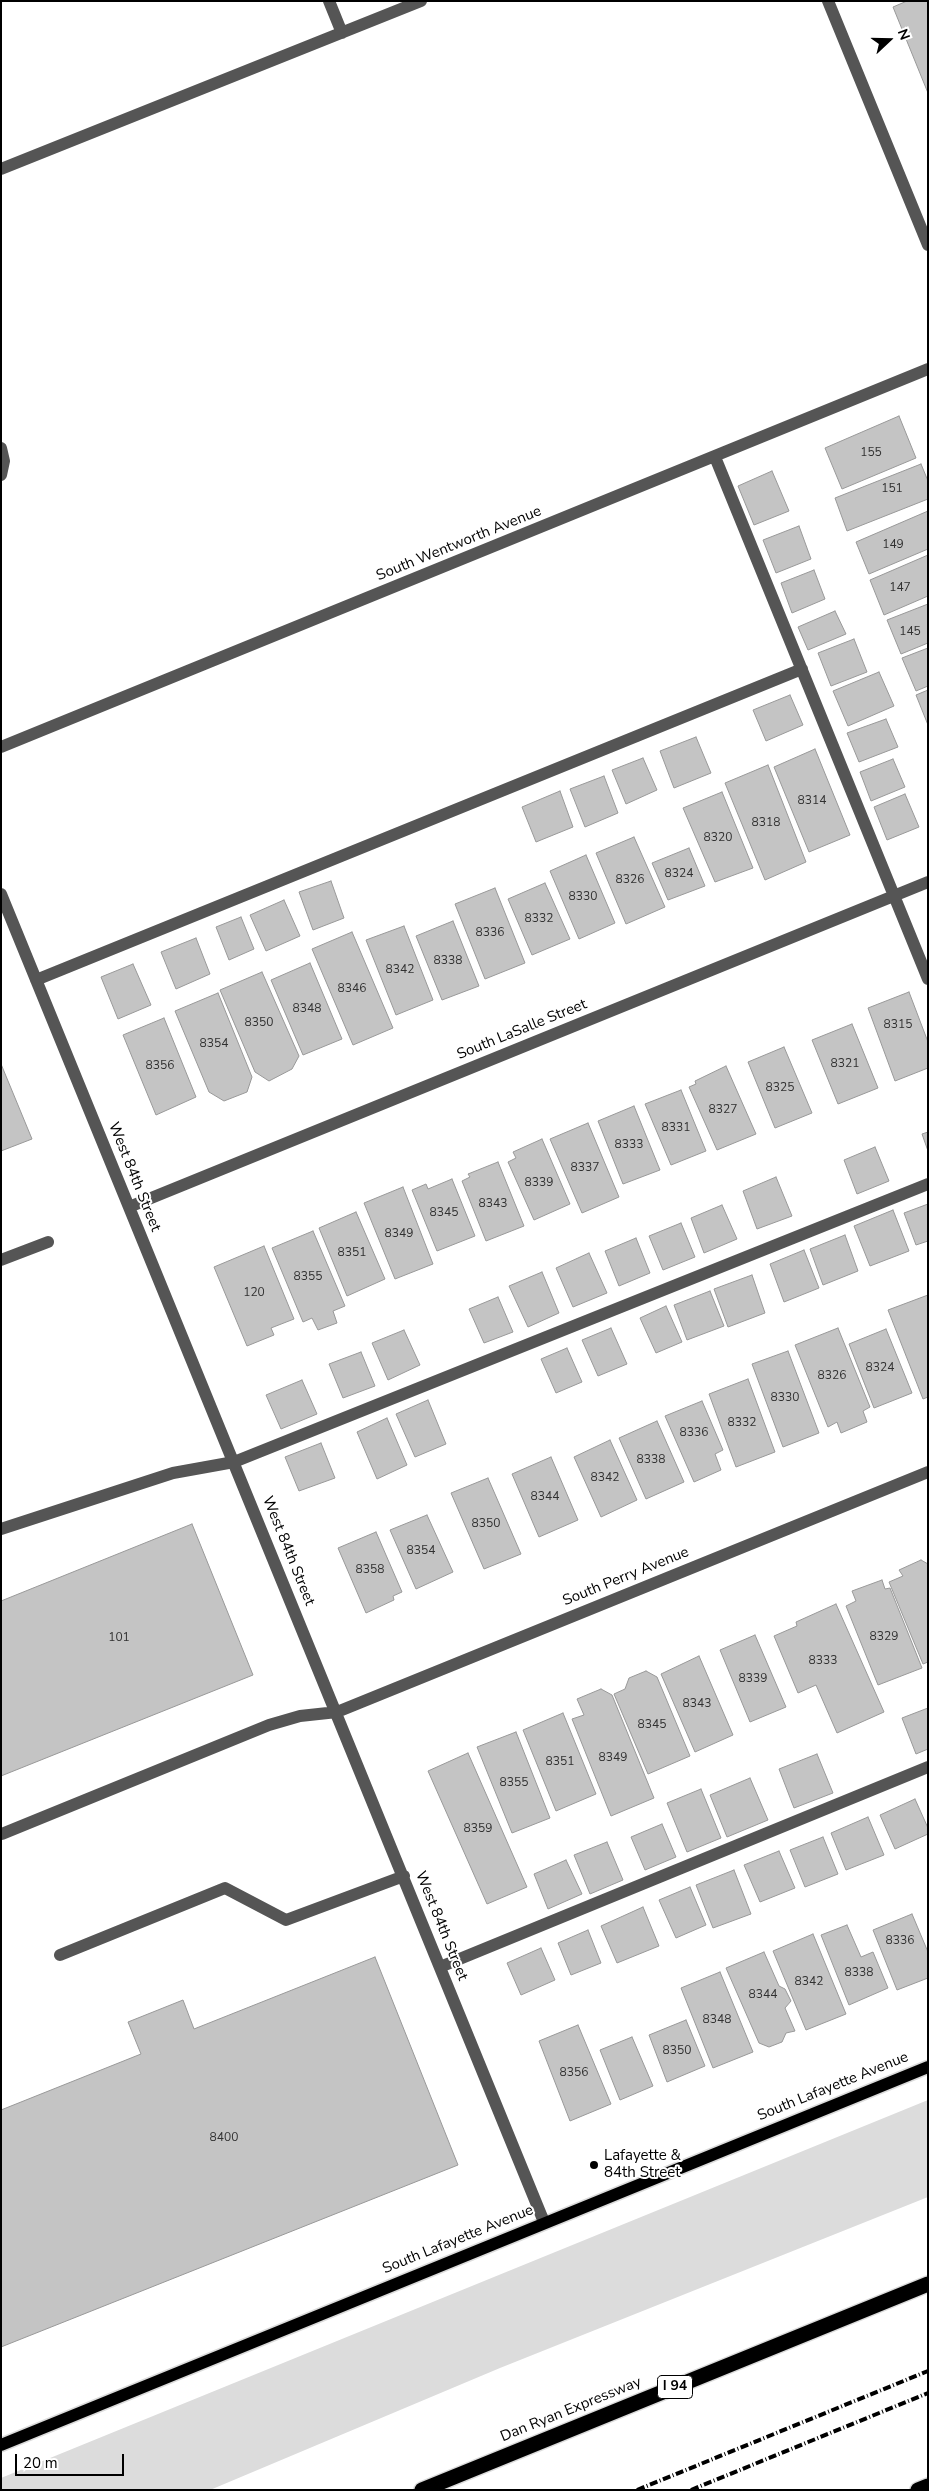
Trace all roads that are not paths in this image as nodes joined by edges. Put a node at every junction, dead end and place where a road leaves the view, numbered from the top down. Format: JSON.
{"nodes":[{"id":1,"x":329,"y":1,"type":"edge"},
{"id":2,"x":421,"y":1,"type":"edge"},
{"id":3,"x":828,"y":1,"type":"edge"},
{"id":4,"x":342,"y":33,"type":"junction"},
{"id":5,"x":1,"y":169,"type":"edge"},
{"id":6,"x":928,"y":245,"type":"edge"},
{"id":7,"x":928,"y":369,"type":"edge"},
{"id":8,"x":1,"y":448,"type":"edge"},
{"id":9,"x":715,"y":457,"type":"junction"},
{"id":10,"x":1,"y":475,"type":"edge"},
{"id":11,"x":802,"y":669,"type":"junction"},
{"id":12,"x":1,"y":747,"type":"edge"},
{"id":13,"x":928,"y":882,"type":"edge"},
{"id":14,"x":1,"y":894,"type":"edge"},
{"id":15,"x":894,"y":896,"type":"junction"},
{"id":16,"x":36,"y":980,"type":"junction"},
{"id":17,"x":928,"y":980,"type":"edge"},
{"id":18,"x":928,"y":1184,"type":"edge"},
{"id":19,"x":129,"y":1208,"type":"junction"},
{"id":20,"x":48,"y":1242,"type":"dead end"},
{"id":21,"x":1,"y":1260,"type":"edge"},
{"id":22,"x":234,"y":1462,"type":"junction"},
{"id":23,"x":928,"y":1472,"type":"edge"},
{"id":24,"x":1,"y":1529,"type":"edge"},
{"id":25,"x":337,"y":1712,"type":"junction"},
{"id":26,"x":928,"y":1767,"type":"edge"},
{"id":27,"x":2,"y":1834,"type":"edge"},
{"id":28,"x":404,"y":1876,"type":"junction"},
{"id":29,"x":60,"y":1955,"type":"dead end"},
{"id":30,"x":440,"y":1967,"type":"junction"},
{"id":31,"x":928,"y":2067,"type":"edge"},
{"id":32,"x":544,"y":2222,"type":"junction"},
{"id":33,"x":928,"y":2284,"type":"edge"},
{"id":34,"x":1,"y":2445,"type":"edge"},
{"id":35,"x":928,"y":2486,"type":"edge"},
{"id":36,"x":422,"y":2490,"type":"edge"},
{"id":37,"x":918,"y":2490,"type":"edge"}],
"edges":[{"from":1,"to":4,"type":"street"},
{"from":2,"to":4,"type":"street"},
{"from":3,"to":6,"type":"street"},
{"from":4,"to":5,"type":"street"},
{"from":7,"to":9,"type":"street","name":"South Wentworth Avenue"},
{"from":8,"to":10,"type":"street"},
{"from":9,"to":11,"type":"street"},
{"from":9,"to":12,"type":"street","name":"South Wentworth Avenue"},
{"from":11,"to":15,"type":"street"},
{"from":11,"to":16,"type":"street"},
{"from":13,"to":15,"type":"street","name":"South LaSalle Street"},
{"from":14,"to":16,"type":"street","name":"West 84th Street"},
{"from":15,"to":17,"type":"street"},
{"from":15,"to":19,"type":"street","name":"South LaSalle Street"},
{"from":16,"to":19,"type":"street","name":"West 84th Street"},
{"from":18,"to":22,"type":"street"},
{"from":19,"to":22,"type":"street","name":"West 84th Street"},
{"from":20,"to":21,"type":"street"},
{"from":22,"to":24,"type":"street"},
{"from":22,"to":25,"type":"street","name":"West 84th Street"},
{"from":23,"to":25,"type":"street","name":"South Perry Avenue"},
{"from":25,"to":27,"type":"street","name":"South Perry Avenue"},
{"from":25,"to":28,"type":"street","name":"West 84th Street"},
{"from":26,"to":30,"type":"street"},
{"from":28,"to":29,"type":"street"},
{"from":28,"to":30,"type":"street","name":"West 84th Street"},
{"from":30,"to":32,"type":"street","name":"West 84th Street"},
{"from":31,"to":32,"type":"main road","name":"South Lafayette Avenue"},
{"from":32,"to":34,"type":"main road","name":"South Lafayette Avenue"},
{"from":33,"to":36,"type":"highway","name":"Dan Ryan Expressway","number":"I 94"},
{"from":35,"to":37,"type":"highway"}]}
